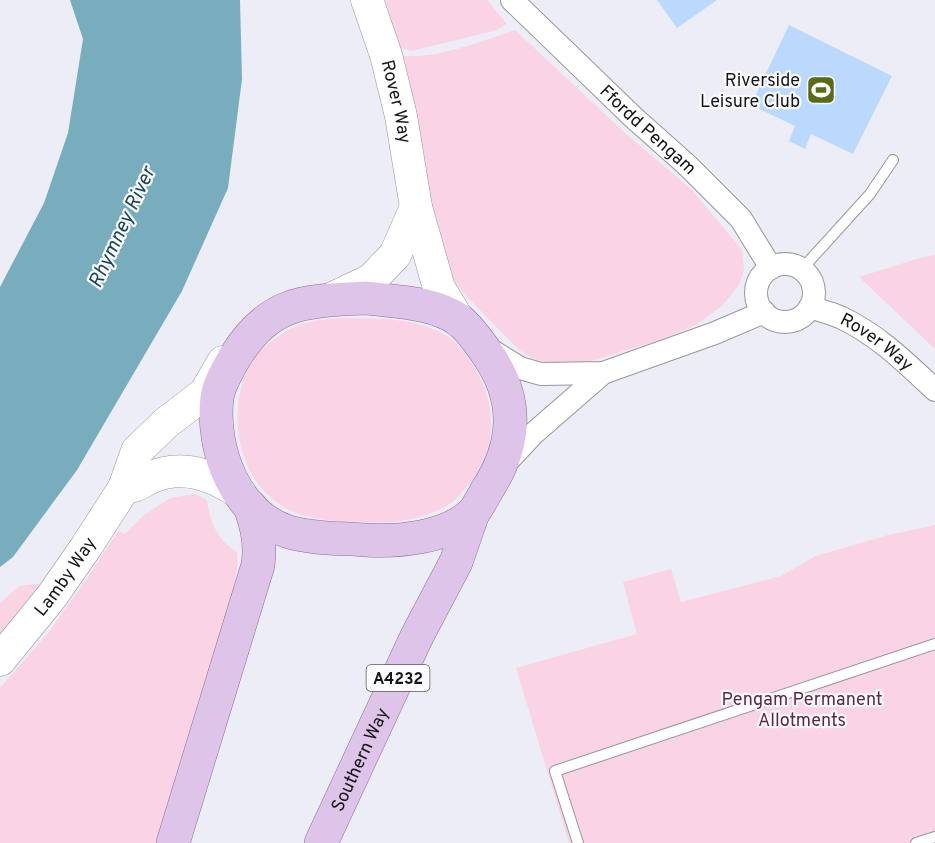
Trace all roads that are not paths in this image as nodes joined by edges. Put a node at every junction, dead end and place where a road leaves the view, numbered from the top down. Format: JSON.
{"nodes":[{"id":1,"x":367,"y":0,"type":"edge"},
{"id":2,"x":512,"y":0,"type":"edge"},
{"id":3,"x":893,"y":160,"type":"dead end"},
{"id":4,"x":416,"y":207,"type":"junction"},
{"id":5,"x":771,"y":268,"type":"junction"},
{"id":6,"x":802,"y":269,"type":"junction"},
{"id":7,"x":330,"y":300,"type":"junction"},
{"id":8,"x":810,"y":307,"type":"junction"},
{"id":9,"x":764,"y":312,"type":"junction"},
{"id":10,"x":469,"y":331,"type":"junction"},
{"id":11,"x":247,"y":338,"type":"junction"},
{"id":12,"x":603,"y":373,"type":"junction"},
{"id":13,"x":935,"y":390,"type":"edge"},
{"id":14,"x":500,"y":470,"type":"junction"},
{"id":15,"x":124,"y":488,"type":"junction"},
{"id":16,"x":245,"y":500,"type":"junction"},
{"id":17,"x":472,"y":513,"type":"junction"},
{"id":18,"x":935,"y":644,"type":"edge"},
{"id":19,"x":0,"y":660,"type":"edge"},
{"id":20,"x":935,"y":837,"type":"edge"},
{"id":21,"x":173,"y":843,"type":"edge"},
{"id":22,"x":321,"y":843,"type":"edge"},
{"id":23,"x":578,"y":843,"type":"edge"},
{"id":24,"x":916,"y":843,"type":"edge"}],
"edges":[{"from":1,"to":4,"type":"street","name":"Rover Way"},
{"from":2,"to":5,"type":"street","name":"Ffordd Pengam"},
{"from":3,"to":6,"type":"lane"},
{"from":4,"to":7,"type":"street"},
{"from":4,"to":10,"type":"street","name":"Rover Way"},
{"from":5,"to":6,"type":"street"},
{"from":5,"to":9,"type":"street"},
{"from":6,"to":8,"type":"street"},
{"from":7,"to":10,"type":"main road"},
{"from":7,"to":11,"type":"main road"},
{"from":8,"to":9,"type":"street"},
{"from":8,"to":13,"type":"street","name":"Rover Way"},
{"from":9,"to":12,"type":"street"},
{"from":10,"to":12,"type":"street"},
{"from":10,"to":14,"type":"main road"},
{"from":11,"to":15,"type":"street","name":"Lamby Way"},
{"from":11,"to":16,"type":"main road"},
{"from":12,"to":14,"type":"street"},
{"from":14,"to":17,"type":"main road"},
{"from":15,"to":16,"type":"street"},
{"from":15,"to":19,"type":"street","name":"Lamby Way"},
{"from":16,"to":17,"type":"main road"},
{"from":16,"to":21,"type":"main road"},
{"from":17,"to":22,"type":"main road","name":"Southern Way","number":"A4232"},
{"from":18,"to":23,"type":"lane"},
{"from":20,"to":24,"type":"lane"}]}
